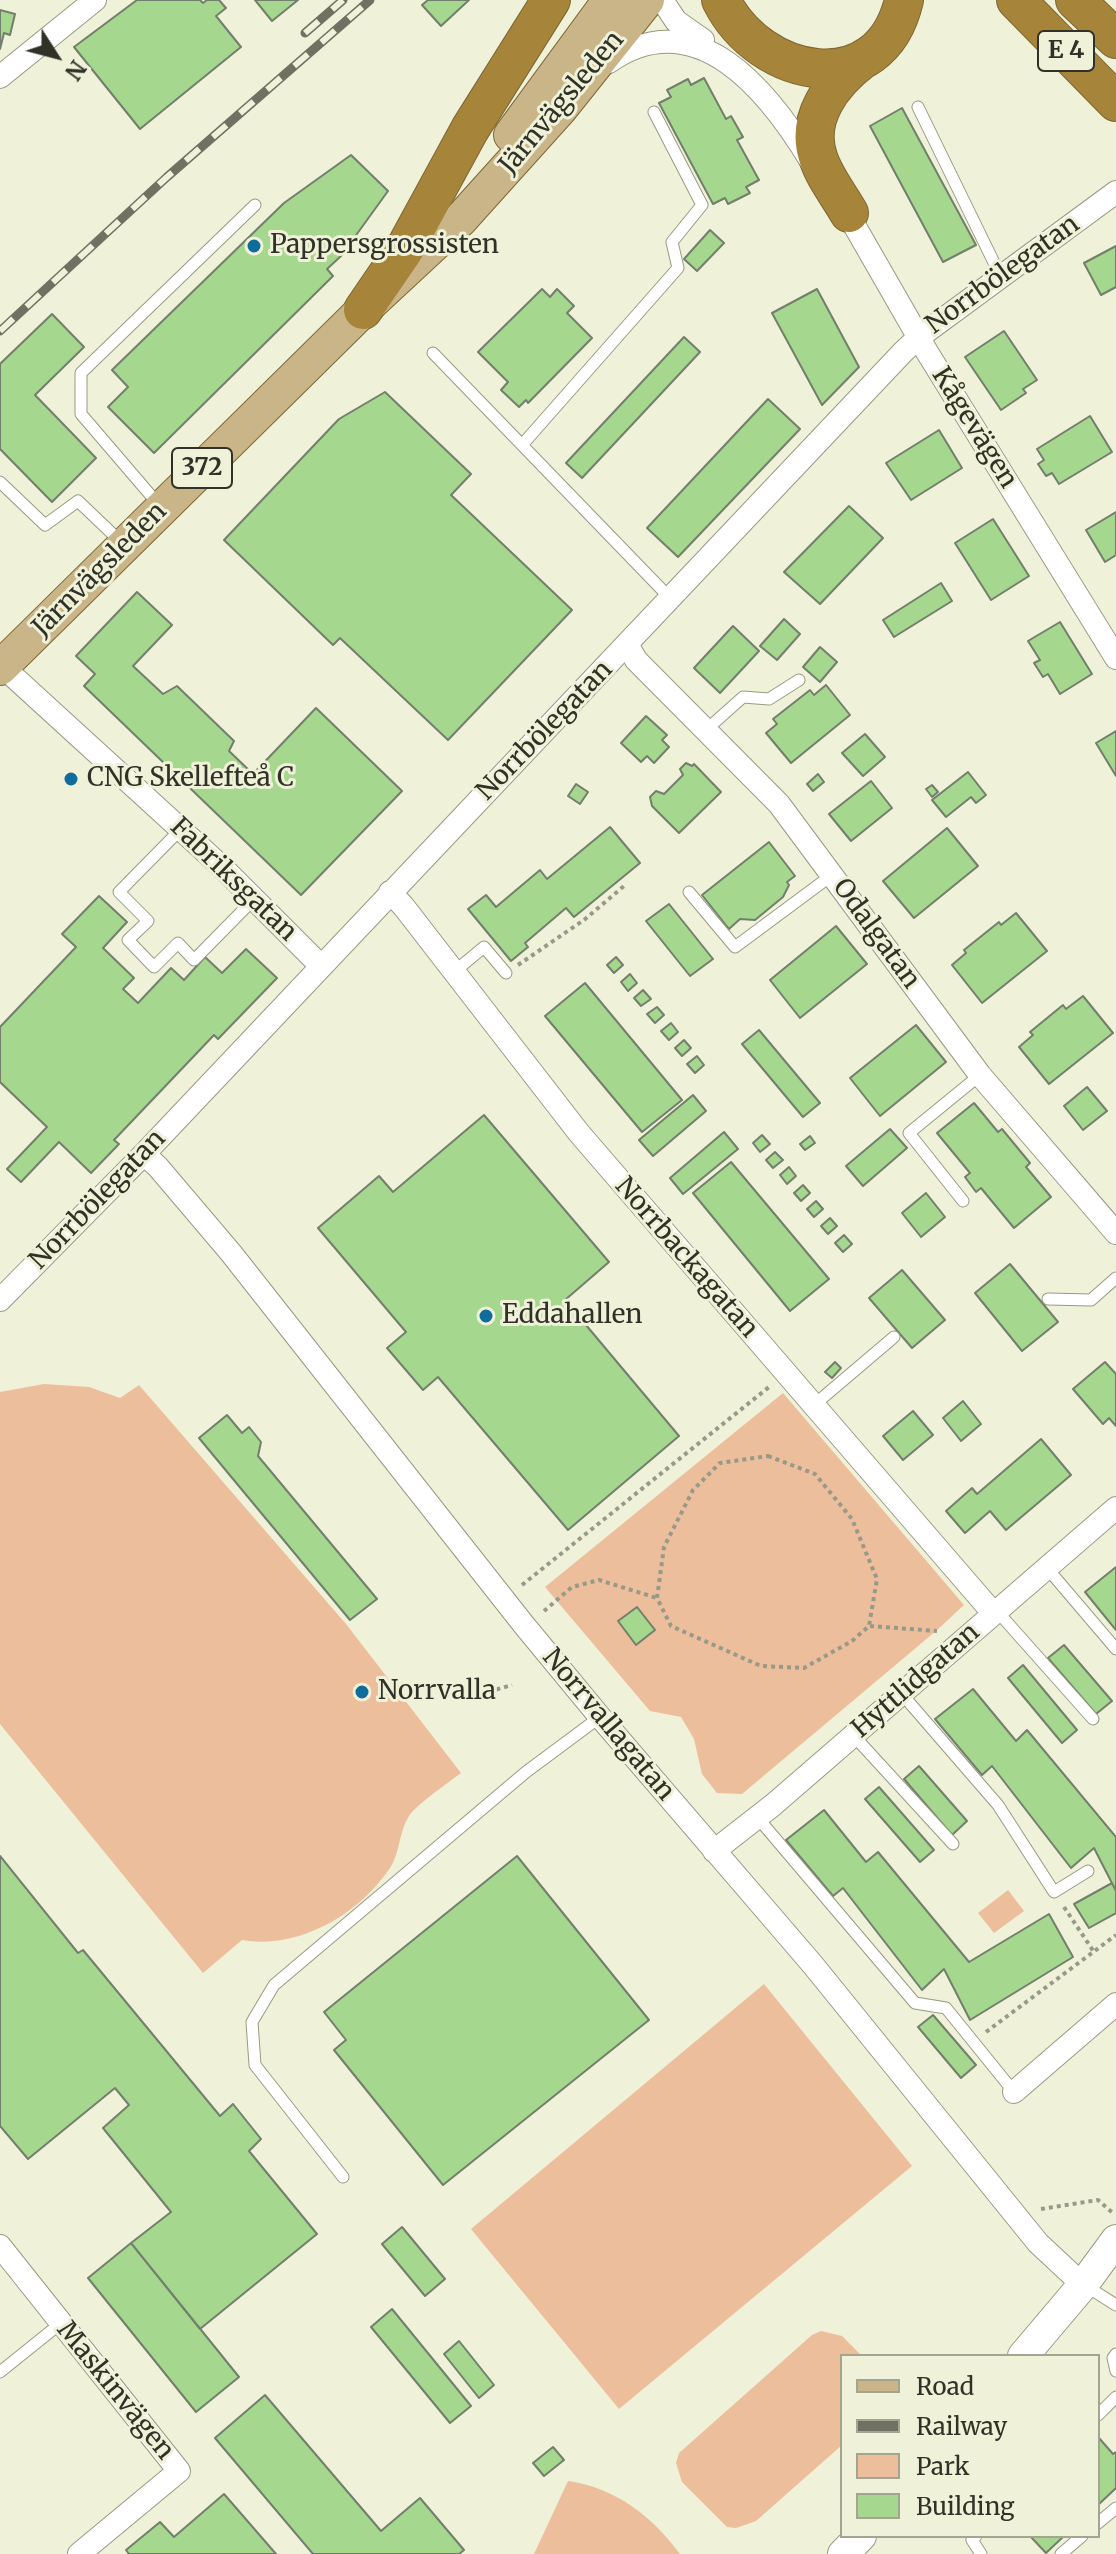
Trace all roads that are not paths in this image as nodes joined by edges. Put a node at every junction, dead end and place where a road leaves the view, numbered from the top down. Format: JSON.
{"nodes":[{"id":1,"x":95,"y":0,"type":"edge"},
{"id":2,"x":551,"y":0,"type":"edge"},
{"id":3,"x":610,"y":0,"type":"edge"},
{"id":4,"x":647,"y":0,"type":"edge"},
{"id":5,"x":662,"y":0,"type":"edge"},
{"id":6,"x":721,"y":0,"type":"edge"},
{"id":7,"x":904,"y":0,"type":"edge"},
{"id":8,"x":1016,"y":0,"type":"edge"},
{"id":9,"x":1075,"y":0,"type":"edge"},
{"id":10,"x":1116,"y":39,"type":"edge"},
{"id":11,"x":714,"y":48,"type":"junction"},
{"id":12,"x":873,"y":51,"type":"junction"},
{"id":13,"x":0,"y":77,"type":"edge"},
{"id":14,"x":582,"y":83,"type":"junction"},
{"id":15,"x":1116,"y":102,"type":"edge"},
{"id":16,"x":918,"y":107,"type":"dead end"},
{"id":17,"x":654,"y":112,"type":"dead end"},
{"id":18,"x":1116,"y":192,"type":"edge"},
{"id":19,"x":255,"y":205,"type":"dead end"},
{"id":20,"x":849,"y":213,"type":"junction"},
{"id":21,"x":407,"y":270,"type":"junction"},
{"id":22,"x":1001,"y":277,"type":"junction"},
{"id":23,"x":363,"y":310,"type":"junction"},
{"id":24,"x":919,"y":337,"type":"junction"},
{"id":25,"x":433,"y":353,"type":"dead end"},
{"id":26,"x":522,"y":445,"type":"junction"},
{"id":27,"x":0,"y":482,"type":"edge"},
{"id":28,"x":162,"y":508,"type":"junction"},
{"id":29,"x":124,"y":546,"type":"junction"},
{"id":30,"x":669,"y":597,"type":"junction"},
{"id":31,"x":627,"y":644,"type":"junction"},
{"id":32,"x":1116,"y":658,"type":"edge"},
{"id":33,"x":1,"y":667,"type":"edge"},
{"id":34,"x":799,"y":680,"type":"dead end"},
{"id":35,"x":706,"y":730,"type":"junction"},
{"id":36,"x":181,"y":829,"type":"junction"},
{"id":37,"x":832,"y":875,"type":"junction"},
{"id":38,"x":390,"y":892,"type":"junction"},
{"id":39,"x":689,"y":892,"type":"dead end"},
{"id":40,"x":254,"y":899,"type":"junction"},
{"id":41,"x":321,"y":966,"type":"junction"},
{"id":42,"x":454,"y":972,"type":"junction"},
{"id":43,"x":506,"y":973,"type":"road end"},
{"id":44,"x":980,"y":1075,"type":"junction"},
{"id":45,"x":144,"y":1154,"type":"junction"},
{"id":46,"x":963,"y":1201,"type":"dead end"},
{"id":47,"x":1116,"y":1233,"type":"edge"},
{"id":48,"x":1116,"y":1278,"type":"edge"},
{"id":49,"x":1048,"y":1299,"type":"dead end"},
{"id":50,"x":0,"y":1300,"type":"edge"},
{"id":51,"x":894,"y":1337,"type":"dead end"},
{"id":52,"x":814,"y":1405,"type":"junction"},
{"id":53,"x":1116,"y":1508,"type":"edge"},
{"id":54,"x":1047,"y":1568,"type":"junction"},
{"id":55,"x":996,"y":1612,"type":"junction"},
{"id":56,"x":1116,"y":1649,"type":"edge"},
{"id":57,"x":901,"y":1693,"type":"junction"},
{"id":58,"x":600,"y":1717,"type":"junction"},
{"id":59,"x":1093,"y":1719,"type":"dead end"},
{"id":60,"x":853,"y":1735,"type":"junction"},
{"id":61,"x":757,"y":1816,"type":"junction"},
{"id":62,"x":953,"y":1844,"type":"dead end"},
{"id":63,"x":714,"y":1851,"type":"junction"},
{"id":64,"x":1088,"y":1871,"type":"dead end"},
{"id":65,"x":1116,"y":2004,"type":"edge"},
{"id":66,"x":1014,"y":2092,"type":"joint"},
{"id":67,"x":343,"y":2177,"type":"dead end"},
{"id":68,"x":1116,"y":2240,"type":"edge"},
{"id":69,"x":0,"y":2246,"type":"edge"},
{"id":70,"x":1083,"y":2285,"type":"junction"},
{"id":71,"x":1116,"y":2305,"type":"edge"},
{"id":72,"x":61,"y":2323,"type":"junction"},
{"id":73,"x":1025,"y":2354,"type":"edge"},
{"id":74,"x":1116,"y":2354,"type":"edge"},
{"id":75,"x":1116,"y":2371,"type":"edge"},
{"id":76,"x":0,"y":2372,"type":"edge"},
{"id":77,"x":1116,"y":2397,"type":"edge"},
{"id":78,"x":1100,"y":2413,"type":"edge"},
{"id":79,"x":1116,"y":2508,"type":"edge"},
{"id":80,"x":1100,"y":2521,"type":"edge"},
{"id":81,"x":859,"y":2538,"type":"edge"},
{"id":82,"x":1080,"y":2538,"type":"edge"},
{"id":83,"x":87,"y":2552,"type":"edge"},
{"id":84,"x":843,"y":2554,"type":"edge"},
{"id":85,"x":1061,"y":2554,"type":"edge"}],
"edges":[{"from":1,"to":13,"type":"street"},
{"from":2,"to":23,"type":"highway"},
{"from":3,"to":21,"type":"main road","name":"Järnvägsleden","number":"372"},
{"from":4,"to":14,"type":"main road","name":"Järnvägsleden"},
{"from":5,"to":11,"type":"street","name":"Kågevägen"},
{"from":6,"to":12,"type":"highway"},
{"from":7,"to":12,"type":"highway"},
{"from":8,"to":15,"type":"highway","number":"E 4"},
{"from":9,"to":10,"type":"highway","number":"E 4"},
{"from":11,"to":14,"type":"street","name":"Kågevägen"},
{"from":11,"to":20,"type":"street","name":"Kågevägen"},
{"from":12,"to":20,"type":"highway"},
{"from":14,"to":21,"type":"main road","name":"Järnvägsleden"},
{"from":16,"to":22,"type":"lane"},
{"from":17,"to":26,"type":"lane"},
{"from":18,"to":22,"type":"street","name":"Norrbölegatan"},
{"from":19,"to":28,"type":"lane"},
{"from":20,"to":24,"type":"street","name":"Kågevägen"},
{"from":21,"to":23,"type":"main road","name":"Järnvägsleden","number":"372"},
{"from":22,"to":24,"type":"street","name":"Norrbölegatan"},
{"from":23,"to":28,"type":"main road","name":"Järnvägsleden","number":"372"},
{"from":24,"to":30,"type":"street","name":"Norrbölegatan"},
{"from":24,"to":32,"type":"street","name":"Kågevägen"},
{"from":25,"to":26,"type":"lane"},
{"from":26,"to":30,"type":"lane"},
{"from":27,"to":29,"type":"lane"},
{"from":28,"to":29,"type":"main road","name":"Järnvägsleden","number":"372"},
{"from":29,"to":33,"type":"main road","name":"Järnvägsleden","number":"372"},
{"from":30,"to":31,"type":"street","name":"Norrbölegatan"},
{"from":31,"to":35,"type":"street","name":"Odalgatan"},
{"from":31,"to":38,"type":"street","name":"Norrbölegatan"},
{"from":33,"to":36,"type":"street","name":"Fabriksgatan"},
{"from":34,"to":35,"type":"lane"},
{"from":35,"to":37,"type":"street","name":"Odalgatan"},
{"from":36,"to":40,"type":"street","name":"Fabriksgatan"},
{"from":36,"to":40,"type":"lane"},
{"from":37,"to":39,"type":"lane"},
{"from":37,"to":44,"type":"street","name":"Odalgatan"},
{"from":38,"to":41,"type":"street","name":"Norrbölegatan"},
{"from":38,"to":42,"type":"street","name":"Norrbackagatan"},
{"from":40,"to":41,"type":"street","name":"Fabriksgatan"},
{"from":41,"to":45,"type":"street","name":"Norrbölegatan"},
{"from":42,"to":43,"type":"lane"},
{"from":42,"to":52,"type":"street","name":"Norrbackagatan"},
{"from":44,"to":46,"type":"lane"},
{"from":44,"to":47,"type":"street","name":"Odalgatan"},
{"from":45,"to":50,"type":"street","name":"Norrbölegatan"},
{"from":45,"to":58,"type":"street","name":"Norrvallagatan"},
{"from":48,"to":49,"type":"lane"},
{"from":51,"to":52,"type":"lane"},
{"from":52,"to":55,"type":"street","name":"Norrbackagatan"},
{"from":53,"to":54,"type":"street","name":"Hyttlidgatan"},
{"from":54,"to":55,"type":"street","name":"Hyttlidgatan"},
{"from":54,"to":56,"type":"lane"},
{"from":55,"to":57,"type":"street","name":"Hyttlidgatan"},
{"from":55,"to":59,"type":"lane"},
{"from":57,"to":60,"type":"street","name":"Hyttlidgatan"},
{"from":57,"to":64,"type":"lane"},
{"from":58,"to":63,"type":"street","name":"Norrvallagatan"},
{"from":58,"to":67,"type":"lane"},
{"from":60,"to":61,"type":"street","name":"Hyttlidgatan"},
{"from":60,"to":62,"type":"lane"},
{"from":61,"to":63,"type":"street","name":"Hyttlidgatan"},
{"from":61,"to":66,"type":"lane"},
{"from":63,"to":70,"type":"street","name":"Norrvallagatan"},
{"from":65,"to":66,"type":"street"},
{"from":68,"to":70,"type":"main road"},
{"from":69,"to":72,"type":"street","name":"Maskinvägen"},
{"from":70,"to":71,"type":"lane"},
{"from":70,"to":73,"type":"main road"},
{"from":72,"to":76,"type":"lane"},
{"from":72,"to":83,"type":"street","name":"Maskinvägen"},
{"from":74,"to":75,"type":"lane"},
{"from":77,"to":78,"type":"lane"},
{"from":79,"to":80,"type":"lane"},
{"from":81,"to":84,"type":"main road"},
{"from":82,"to":85,"type":"lane"}]}
